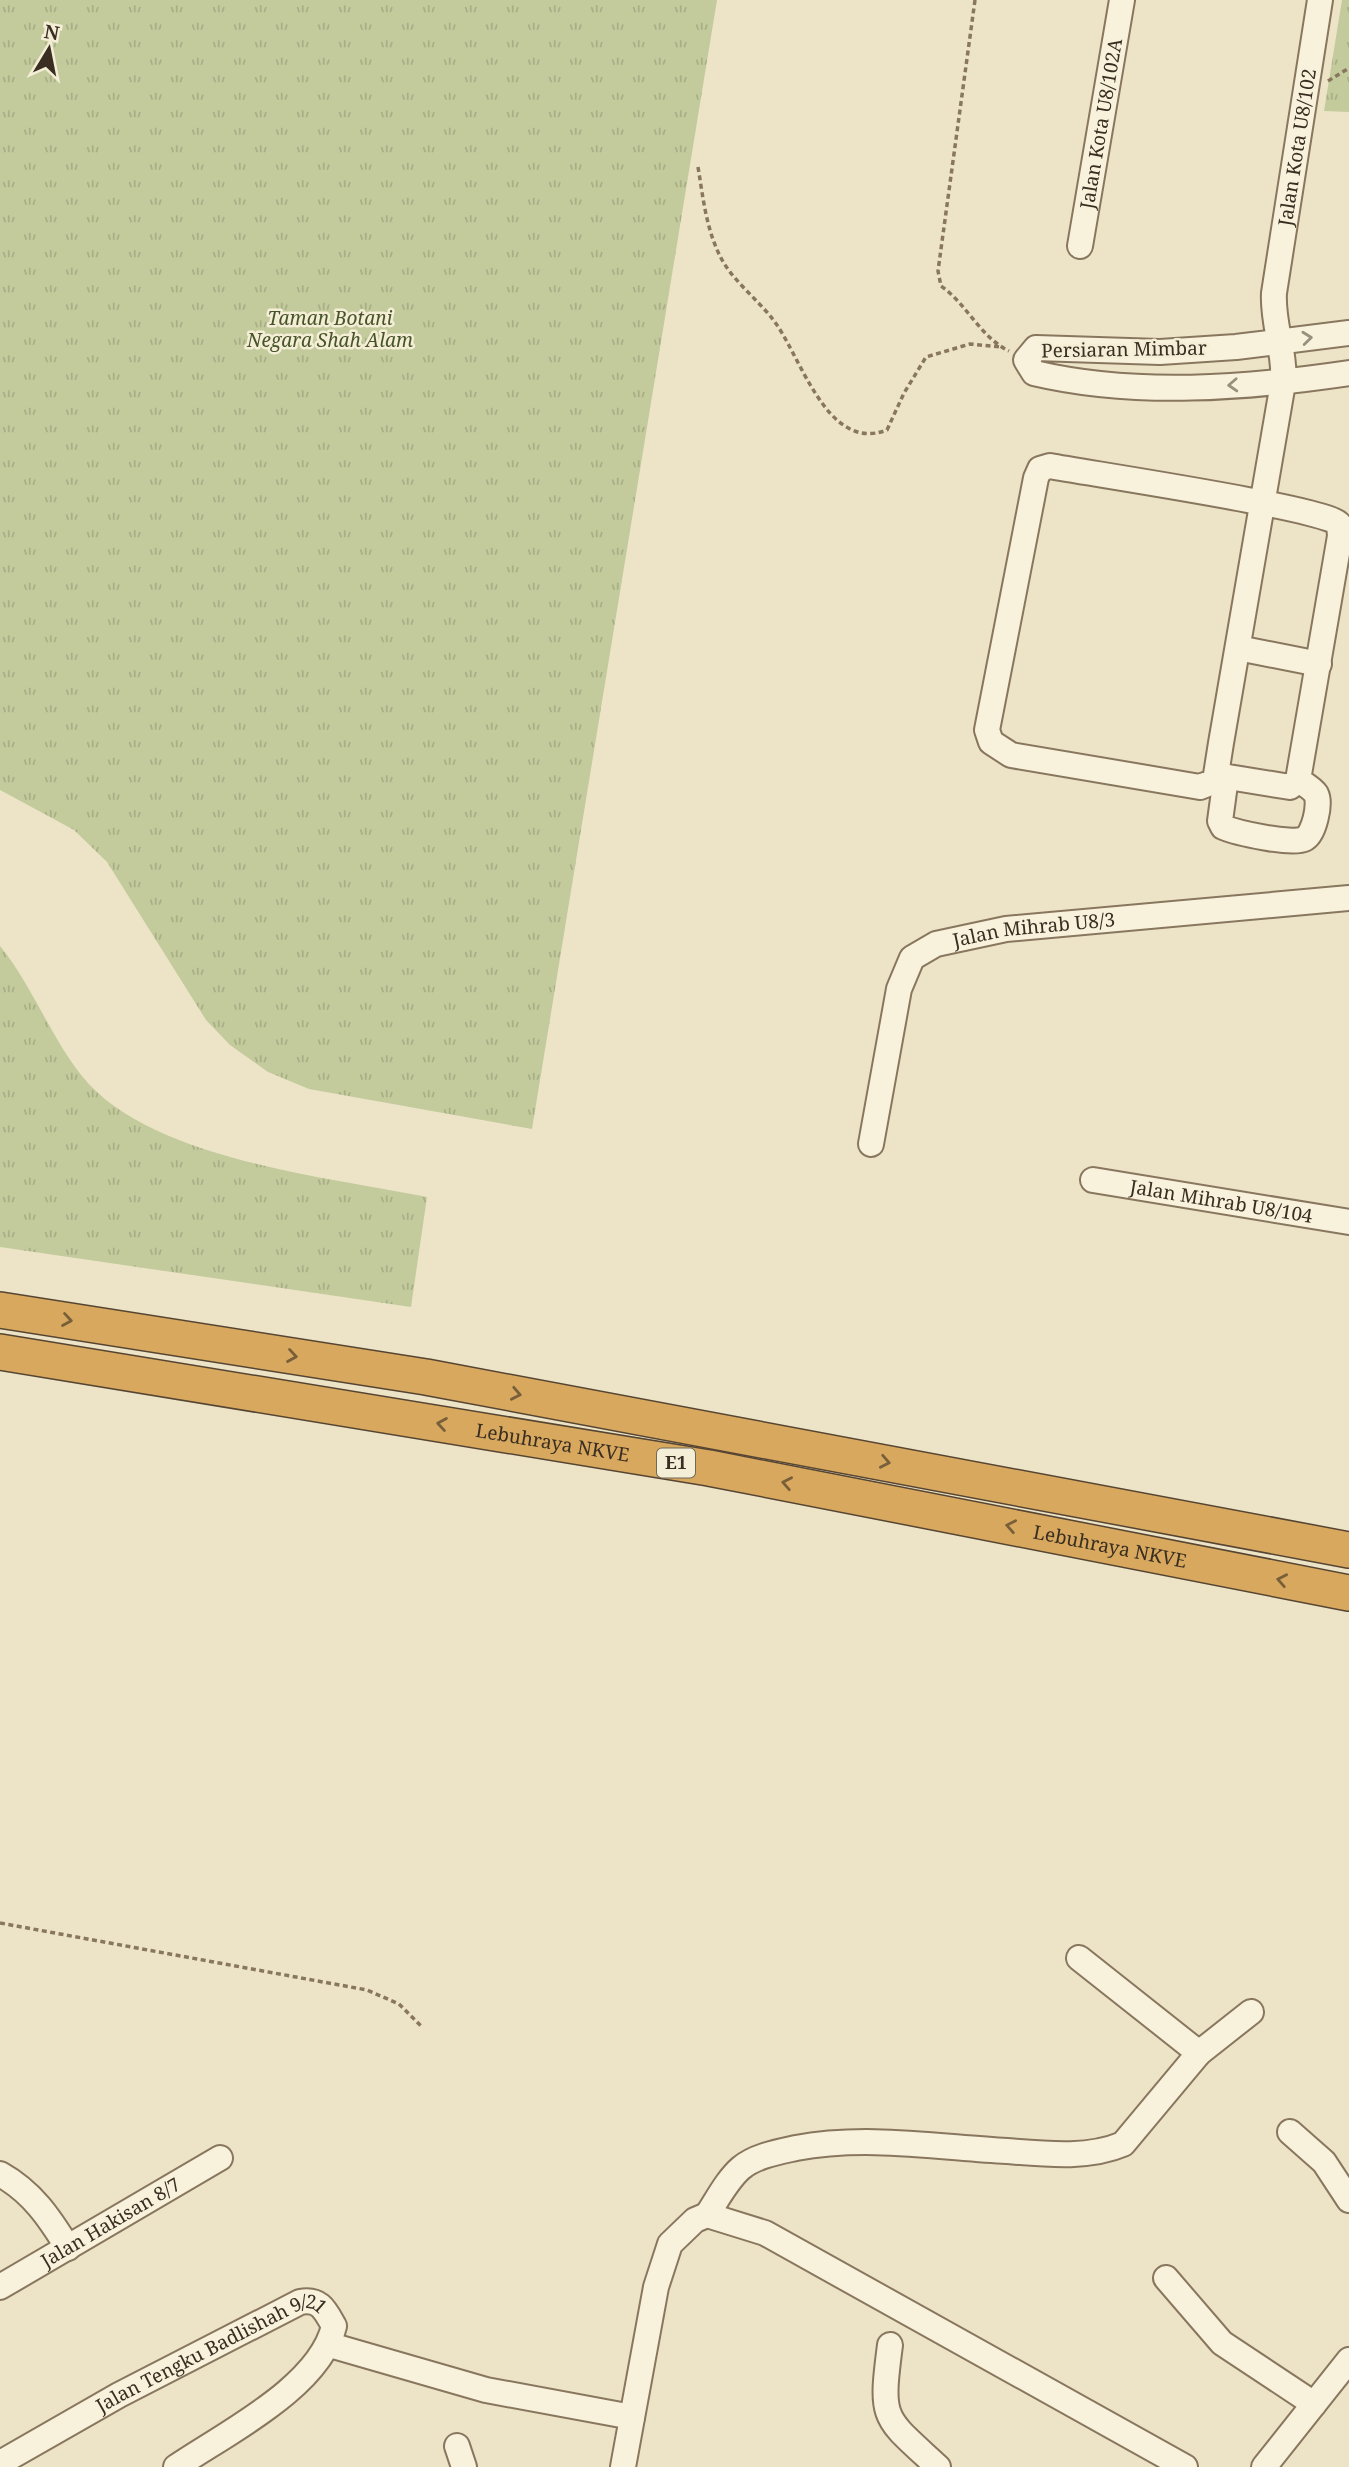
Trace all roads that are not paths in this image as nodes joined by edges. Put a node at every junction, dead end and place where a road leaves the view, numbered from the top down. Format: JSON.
{"nodes":[{"id":1,"x":1122,"y":0,"type":"edge"},
{"id":2,"x":1320,"y":0,"type":"edge"},
{"id":3,"x":1080,"y":246,"type":"dead end"},
{"id":4,"x":1349,"y":333,"type":"edge"},
{"id":5,"x":1277,"y":341,"type":"junction"},
{"id":6,"x":1349,"y":373,"type":"edge"},
{"id":7,"x":1283,"y":383,"type":"junction"},
{"id":8,"x":1263,"y":504,"type":"junction"},
{"id":9,"x":1238,"y":648,"type":"junction"},
{"id":10,"x":1319,"y":664,"type":"junction"},
{"id":11,"x":1221,"y":776,"type":"junction"},
{"id":12,"x":1298,"y":780,"type":"junction"},
{"id":13,"x":1349,"y":898,"type":"edge"},
{"id":14,"x":871,"y":1144,"type":"dead end"},
{"id":15,"x":1093,"y":1180,"type":"dead end"},
{"id":16,"x":1349,"y":1222,"type":"edge"},
{"id":17,"x":0,"y":1310,"type":"edge"},
{"id":18,"x":0,"y":1352,"type":"edge"},
{"id":19,"x":1349,"y":1550,"type":"edge"},
{"id":20,"x":1349,"y":1593,"type":"edge"},
{"id":21,"x":1079,"y":1958,"type":"dead end"},
{"id":22,"x":1251,"y":2012,"type":"dead end"},
{"id":23,"x":1199,"y":2053,"type":"junction"},
{"id":24,"x":1290,"y":2132,"type":"dead end"},
{"id":25,"x":220,"y":2158,"type":"dead end"},
{"id":26,"x":0,"y":2174,"type":"edge"},
{"id":27,"x":1349,"y":2200,"type":"edge"},
{"id":28,"x":707,"y":2215,"type":"junction"},
{"id":29,"x":68,"y":2248,"type":"junction"},
{"id":30,"x":1166,"y":2278,"type":"dead end"},
{"id":31,"x":0,"y":2287,"type":"edge"},
{"id":32,"x":330,"y":2345,"type":"junction"},
{"id":33,"x":890,"y":2345,"type":"dead end"},
{"id":34,"x":1349,"y":2360,"type":"edge"},
{"id":35,"x":1314,"y":2404,"type":"junction"},
{"id":36,"x":632,"y":2417,"type":"junction"},
{"id":37,"x":0,"y":2463,"type":"edge"},
{"id":38,"x":176,"y":2467,"type":"edge"},
{"id":39,"x":623,"y":2467,"type":"edge"},
{"id":40,"x":938,"y":2467,"type":"edge"},
{"id":41,"x":1185,"y":2467,"type":"edge"},
{"id":42,"x":1264,"y":2467,"type":"edge"}],
"edges":[{"from":1,"to":3,"type":"street","name":"Jalan Kota U8/102A"},
{"from":2,"to":5,"type":"street","name":"Jalan Kota U8/102"},
{"from":5,"to":4,"type":"street","name":"Persiaran Mimbar","one_way":true},
{"from":5,"to":7,"type":"street","name":"Jalan Kota U8/102"},
{"from":7,"to":5,"type":"street","name":"Persiaran Mimbar","one_way":true},
{"from":6,"to":7,"type":"street","name":"Persiaran Mimbar"},
{"from":7,"to":8,"type":"street","name":"Jalan Kota U8/102"},
{"from":8,"to":9,"type":"street","name":"Jalan Kota U8/102"},
{"from":8,"to":10,"type":"street"},
{"from":8,"to":11,"type":"street"},
{"from":9,"to":10,"type":"street"},
{"from":9,"to":11,"type":"street","name":"Jalan Kota U8/102"},
{"from":10,"to":12,"type":"street"},
{"from":11,"to":12,"type":"street"},
{"from":11,"to":12,"type":"street","name":"Jalan Kota U8/102"},
{"from":13,"to":14,"type":"street","name":"Jalan Mihrab U8/3"},
{"from":15,"to":16,"type":"street","name":"Jalan Mihrab U8/104"},
{"from":17,"to":19,"type":"highway","name":"Lebuhraya NKVE","number":"E1","one_way":true},
{"from":20,"to":18,"type":"highway","name":"Lebuhraya NKVE","number":"E1","one_way":true},
{"from":21,"to":23,"type":"street"},
{"from":22,"to":23,"type":"street"},
{"from":23,"to":28,"type":"street"},
{"from":24,"to":27,"type":"street"},
{"from":25,"to":29,"type":"street","name":"Jalan Hakisan 8/7"},
{"from":26,"to":29,"type":"street"},
{"from":28,"to":36,"type":"street"},
{"from":28,"to":41,"type":"street"},
{"from":29,"to":31,"type":"street","name":"Jalan Hakisan 8/7"},
{"from":30,"to":35,"type":"street"},
{"from":32,"to":36,"type":"street"},
{"from":32,"to":37,"type":"street","name":"Jalan Tengku Badlishah 9/21"},
{"from":32,"to":38,"type":"street","name":"Jalan Tengku Badlishah 9/21"},
{"from":33,"to":40,"type":"street"},
{"from":34,"to":35,"type":"street"},
{"from":35,"to":42,"type":"street"},
{"from":36,"to":39,"type":"street"}]}
